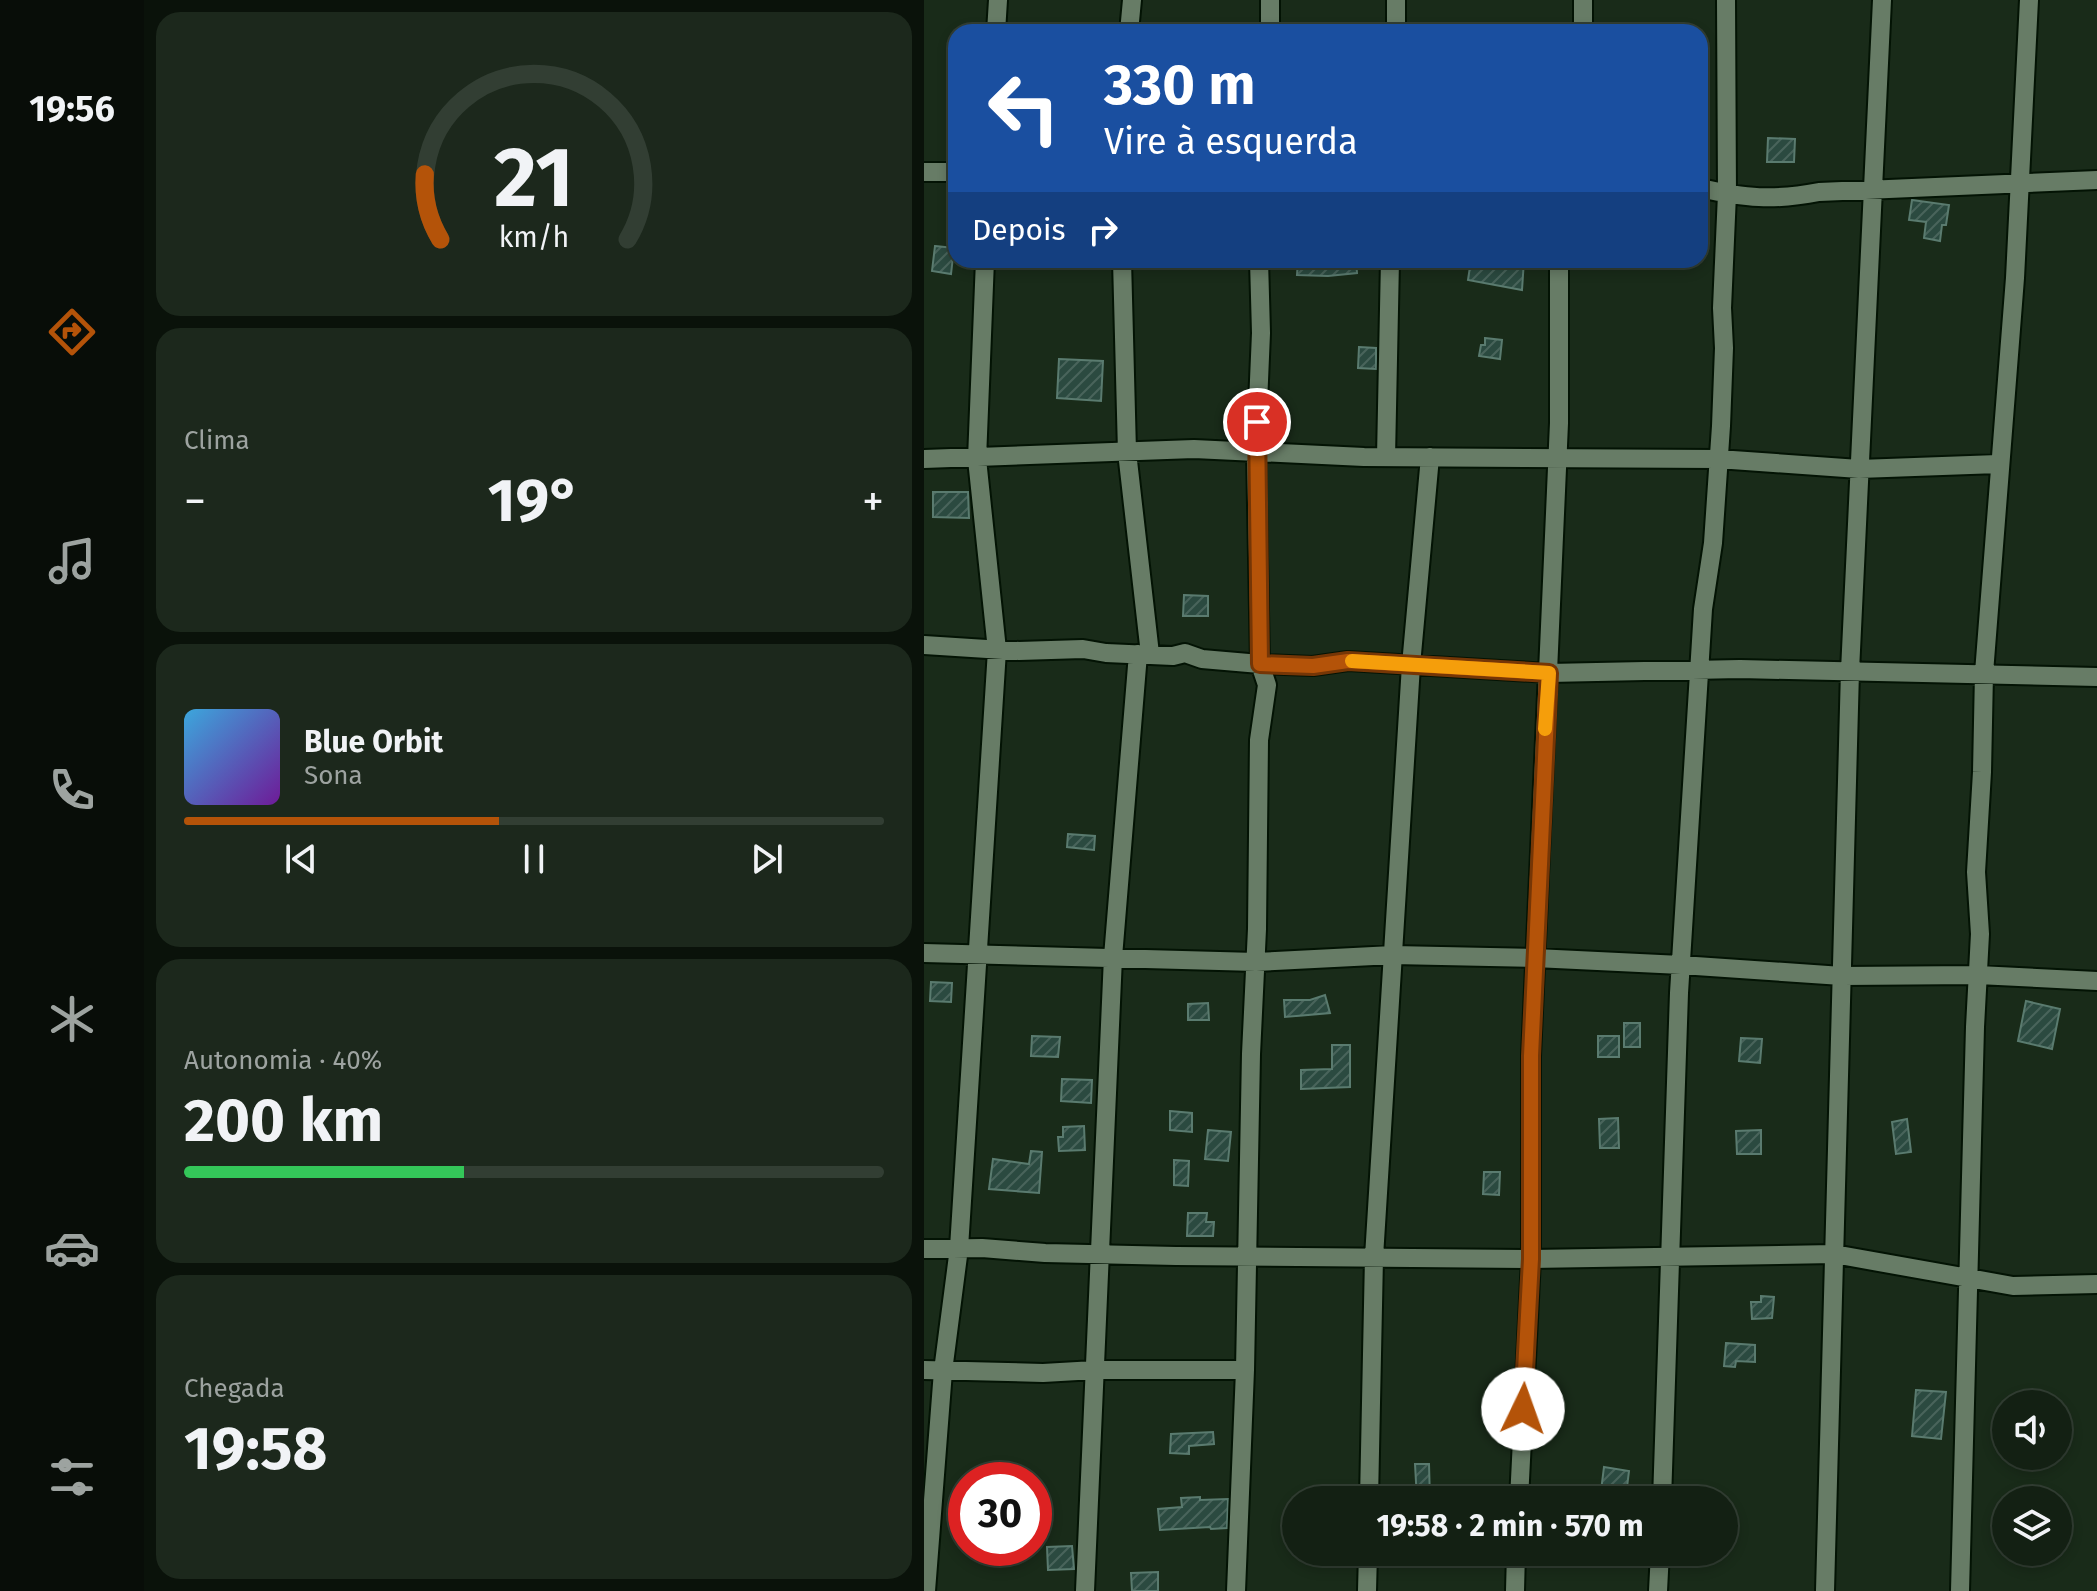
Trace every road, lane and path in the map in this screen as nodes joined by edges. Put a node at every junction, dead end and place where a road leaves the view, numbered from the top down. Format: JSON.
{"nodes":[{"id":1,"x":998,"y":0,"type":"edge"},
{"id":2,"x":1132,"y":0,"type":"edge"},
{"id":3,"x":1270,"y":0,"type":"edge"},
{"id":4,"x":1396,"y":0,"type":"edge"},
{"id":5,"x":1583,"y":0,"type":"edge"},
{"id":6,"x":1726,"y":0,"type":"edge"},
{"id":7,"x":1882,"y":0,"type":"edge"},
{"id":8,"x":2029,"y":0,"type":"edge"},
{"id":9,"x":996,"y":24,"type":"edge"},
{"id":10,"x":1130,"y":24,"type":"edge"},
{"id":11,"x":1270,"y":24,"type":"edge"},
{"id":12,"x":1396,"y":24,"type":"edge"},
{"id":13,"x":1583,"y":24,"type":"edge"},
{"id":14,"x":924,"y":172,"type":"edge"},
{"id":15,"x":948,"y":172,"type":"edge"},
{"id":16,"x":2097,"y":180,"type":"edge"},
{"id":17,"x":2020,"y":184,"type":"junction"},
{"id":18,"x":1872,"y":189,"type":"junction"},
{"id":19,"x":1708,"y":190,"type":"edge"},
{"id":20,"x":1727,"y":194,"type":"junction"},
{"id":21,"x":985,"y":268,"type":"edge"},
{"id":22,"x":1122,"y":268,"type":"edge"},
{"id":23,"x":1259,"y":268,"type":"edge"},
{"id":24,"x":1390,"y":268,"type":"edge"},
{"id":25,"x":1559,"y":268,"type":"edge"},
{"id":26,"x":1256,"y":451,"type":"junction"},
{"id":27,"x":1127,"y":452,"type":"junction"},
{"id":28,"x":1386,"y":457,"type":"junction"},
{"id":29,"x":1430,"y":457,"type":"junction"},
{"id":30,"x":1558,"y":458,"type":"junction"},
{"id":31,"x":924,"y":459,"type":"edge"},
{"id":32,"x":977,"y":459,"type":"junction"},
{"id":33,"x":1718,"y":459,"type":"junction"},
{"id":34,"x":1998,"y":464,"type":"junction"},
{"id":35,"x":1859,"y":469,"type":"junction"},
{"id":36,"x":924,"y":645,"type":"edge"},
{"id":37,"x":997,"y":650,"type":"junction"},
{"id":38,"x":1144,"y":654,"type":"junction"},
{"id":39,"x":1260,"y":664,"type":"junction"},
{"id":40,"x":1411,"y":665,"type":"junction"},
{"id":41,"x":1699,"y":671,"type":"junction"},
{"id":42,"x":1850,"y":671,"type":"junction"},
{"id":43,"x":1549,"y":673,"type":"junction"},
{"id":44,"x":1984,"y":673,"type":"junction"},
{"id":45,"x":2097,"y":677,"type":"edge"},
{"id":46,"x":924,"y":953,"type":"edge"},
{"id":47,"x":1393,"y":955,"type":"junction"},
{"id":48,"x":977,"y":956,"type":"junction"},
{"id":49,"x":1113,"y":957,"type":"junction"},
{"id":50,"x":1535,"y":958,"type":"junction"},
{"id":51,"x":1256,"y":962,"type":"junction"},
{"id":52,"x":1681,"y":965,"type":"junction"},
{"id":53,"x":1978,"y":975,"type":"junction"},
{"id":54,"x":1842,"y":976,"type":"junction"},
{"id":55,"x":2097,"y":981,"type":"edge"},
{"id":56,"x":959,"y":1248,"type":"junction"},
{"id":57,"x":924,"y":1249,"type":"edge"},
{"id":58,"x":1100,"y":1254,"type":"junction"},
{"id":59,"x":1834,"y":1254,"type":"junction"},
{"id":60,"x":1246,"y":1257,"type":"junction"},
{"id":61,"x":1374,"y":1257,"type":"junction"},
{"id":62,"x":1672,"y":1257,"type":"junction"},
{"id":63,"x":1531,"y":1259,"type":"junction"},
{"id":64,"x":1970,"y":1278,"type":"junction"},
{"id":65,"x":2097,"y":1284,"type":"edge"},
{"id":66,"x":924,"y":1370,"type":"edge"},
{"id":67,"x":1095,"y":1370,"type":"junction"},
{"id":68,"x":1245,"y":1370,"type":"junction"},
{"id":69,"x":943,"y":1371,"type":"junction"},
{"id":70,"x":1369,"y":1486,"type":"edge"},
{"id":71,"x":1520,"y":1486,"type":"edge"},
{"id":72,"x":1663,"y":1486,"type":"edge"},
{"id":73,"x":1368,"y":1566,"type":"edge"},
{"id":74,"x":1516,"y":1566,"type":"edge"},
{"id":75,"x":1659,"y":1566,"type":"edge"},
{"id":76,"x":926,"y":1591,"type":"edge"},
{"id":77,"x":1085,"y":1591,"type":"edge"},
{"id":78,"x":1236,"y":1591,"type":"edge"},
{"id":79,"x":1367,"y":1591,"type":"edge"},
{"id":80,"x":1515,"y":1591,"type":"edge"},
{"id":81,"x":1658,"y":1591,"type":"edge"},
{"id":82,"x":1825,"y":1591,"type":"edge"},
{"id":83,"x":1960,"y":1591,"type":"edge"}],
"edges":[{"from":1,"to":9,"type":"street"},
{"from":2,"to":10,"type":"street"},
{"from":3,"to":11,"type":"street"},
{"from":4,"to":12,"type":"street"},
{"from":5,"to":13,"type":"street"},
{"from":6,"to":20,"type":"street"},
{"from":7,"to":18,"type":"street"},
{"from":8,"to":17,"type":"street"},
{"from":14,"to":15,"type":"street"},
{"from":16,"to":17,"type":"street"},
{"from":17,"to":18,"type":"street"},
{"from":17,"to":34,"type":"street"},
{"from":18,"to":20,"type":"street"},
{"from":18,"to":35,"type":"street"},
{"from":19,"to":20,"type":"street"},
{"from":20,"to":33,"type":"street"},
{"from":21,"to":32,"type":"street"},
{"from":22,"to":27,"type":"street"},
{"from":23,"to":26,"type":"street"},
{"from":24,"to":28,"type":"street"},
{"from":25,"to":30,"type":"street"},
{"from":26,"to":27,"type":"street"},
{"from":26,"to":28,"type":"street"},
{"from":26,"to":39,"type":"street"},
{"from":27,"to":32,"type":"street"},
{"from":27,"to":38,"type":"street"},
{"from":28,"to":29,"type":"street"},
{"from":29,"to":30,"type":"street"},
{"from":29,"to":40,"type":"street"},
{"from":30,"to":33,"type":"street"},
{"from":30,"to":43,"type":"street"},
{"from":31,"to":32,"type":"street"},
{"from":32,"to":37,"type":"street"},
{"from":33,"to":35,"type":"street"},
{"from":33,"to":41,"type":"street"},
{"from":34,"to":35,"type":"street"},
{"from":34,"to":44,"type":"street"},
{"from":35,"to":42,"type":"street"},
{"from":36,"to":37,"type":"street"},
{"from":37,"to":38,"type":"street"},
{"from":37,"to":48,"type":"street"},
{"from":38,"to":39,"type":"street"},
{"from":38,"to":49,"type":"street"},
{"from":39,"to":40,"type":"street"},
{"from":39,"to":51,"type":"street"},
{"from":40,"to":43,"type":"street"},
{"from":40,"to":47,"type":"street"},
{"from":41,"to":42,"type":"street"},
{"from":41,"to":43,"type":"street"},
{"from":41,"to":52,"type":"street"},
{"from":42,"to":44,"type":"street"},
{"from":42,"to":54,"type":"street"},
{"from":43,"to":50,"type":"street"},
{"from":44,"to":45,"type":"street"},
{"from":44,"to":53,"type":"street"},
{"from":46,"to":48,"type":"street"},
{"from":47,"to":50,"type":"street"},
{"from":47,"to":51,"type":"street"},
{"from":47,"to":61,"type":"street"},
{"from":48,"to":49,"type":"street"},
{"from":48,"to":56,"type":"street"},
{"from":49,"to":51,"type":"street"},
{"from":49,"to":58,"type":"street"},
{"from":50,"to":52,"type":"street"},
{"from":50,"to":63,"type":"street"},
{"from":51,"to":60,"type":"street"},
{"from":52,"to":54,"type":"street"},
{"from":52,"to":62,"type":"street"},
{"from":53,"to":54,"type":"street"},
{"from":53,"to":55,"type":"street"},
{"from":53,"to":64,"type":"street"},
{"from":54,"to":59,"type":"street"},
{"from":56,"to":57,"type":"street"},
{"from":56,"to":58,"type":"street"},
{"from":56,"to":69,"type":"street"},
{"from":58,"to":60,"type":"street"},
{"from":58,"to":67,"type":"street"},
{"from":59,"to":62,"type":"street"},
{"from":59,"to":64,"type":"street"},
{"from":59,"to":82,"type":"street"},
{"from":60,"to":61,"type":"street"},
{"from":60,"to":68,"type":"street"},
{"from":61,"to":63,"type":"street"},
{"from":61,"to":70,"type":"street"},
{"from":62,"to":63,"type":"street"},
{"from":62,"to":72,"type":"street"},
{"from":63,"to":71,"type":"street"},
{"from":64,"to":65,"type":"street"},
{"from":64,"to":83,"type":"street"},
{"from":66,"to":69,"type":"street"},
{"from":67,"to":68,"type":"street"},
{"from":67,"to":69,"type":"street"},
{"from":67,"to":77,"type":"street"},
{"from":68,"to":78,"type":"street"},
{"from":69,"to":76,"type":"street"},
{"from":73,"to":79,"type":"street"},
{"from":74,"to":80,"type":"street"},
{"from":75,"to":81,"type":"street"}]}
